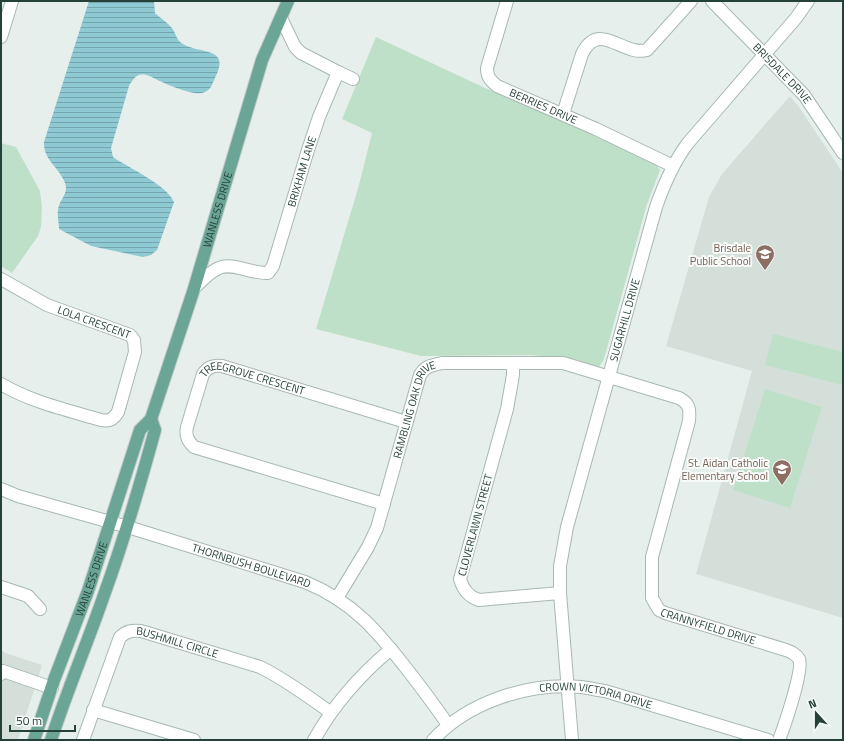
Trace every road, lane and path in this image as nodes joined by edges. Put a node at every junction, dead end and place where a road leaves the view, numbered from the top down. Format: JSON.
{"nodes":[{"id":1,"x":12,"y":1,"type":"edge"},
{"id":2,"x":288,"y":1,"type":"edge"},
{"id":3,"x":507,"y":1,"type":"edge"},
{"id":4,"x":691,"y":1,"type":"edge"},
{"id":5,"x":712,"y":1,"type":"edge"},
{"id":6,"x":808,"y":1,"type":"edge"},
{"id":7,"x":280,"y":18,"type":"junction"},
{"id":8,"x":1,"y":37,"type":"edge"},
{"id":9,"x":764,"y":54,"type":"junction"},
{"id":10,"x":338,"y":72,"type":"junction"},
{"id":11,"x":353,"y":79,"type":"dead end"},
{"id":12,"x":563,"y":114,"type":"junction"},
{"id":13,"x":843,"y":153,"type":"edge"},
{"id":14,"x":673,"y":166,"type":"junction"},
{"id":15,"x":1,"y":279,"type":"edge"},
{"id":16,"x":194,"y":287,"type":"junction"},
{"id":17,"x":513,"y":363,"type":"junction"},
{"id":18,"x":609,"y":376,"type":"junction"},
{"id":19,"x":1,"y":384,"type":"edge"},
{"id":20,"x":151,"y":419,"type":"junction"},
{"id":21,"x":406,"y":422,"type":"junction"},
{"id":22,"x":1,"y":489,"type":"edge"},
{"id":23,"x":384,"y":504,"type":"junction"},
{"id":24,"x":111,"y":522,"type":"junction"},
{"id":25,"x":128,"y":527,"type":"junction"},
{"id":26,"x":1,"y":587,"type":"edge"},
{"id":27,"x":560,"y":593,"type":"junction"},
{"id":28,"x":337,"y":598,"type":"junction"},
{"id":29,"x":40,"y":609,"type":"dead end"},
{"id":30,"x":391,"y":649,"type":"junction"},
{"id":31,"x":1,"y":674,"type":"edge"},
{"id":32,"x":567,"y":687,"type":"junction"},
{"id":33,"x":52,"y":688,"type":"junction"},
{"id":34,"x":93,"y":710,"type":"junction"},
{"id":35,"x":330,"y":712,"type":"junction"},
{"id":36,"x":448,"y":724,"type":"junction"},
{"id":37,"x":34,"y":740,"type":"edge"},
{"id":38,"x":51,"y":740,"type":"edge"},
{"id":39,"x":83,"y":740,"type":"edge"},
{"id":40,"x":194,"y":740,"type":"edge"},
{"id":41,"x":314,"y":740,"type":"edge"},
{"id":42,"x":432,"y":740,"type":"edge"},
{"id":43,"x":572,"y":740,"type":"edge"},
{"id":44,"x":768,"y":740,"type":"edge"},
{"id":45,"x":779,"y":740,"type":"edge"}],
"edges":[{"from":1,"to":8,"type":"street"},
{"from":2,"to":7,"type":"main road","name":"WANLESS DRIVE"},
{"from":3,"to":12,"type":"street","name":"BERRIES DRIVE"},
{"from":4,"to":12,"type":"street"},
{"from":5,"to":9,"type":"street","name":"BRISDALE DRIVE"},
{"from":6,"to":9,"type":"street","name":"SUGARHILL DRIVE"},
{"from":7,"to":10,"type":"street"},
{"from":7,"to":16,"type":"main road","name":"WANLESS DRIVE"},
{"from":9,"to":13,"type":"street","name":"BRISDALE DRIVE"},
{"from":9,"to":14,"type":"street","name":"SUGARHILL DRIVE"},
{"from":10,"to":11,"type":"street"},
{"from":10,"to":16,"type":"street","name":"BRIXHAM LANE"},
{"from":12,"to":14,"type":"street","name":"BERRIES DRIVE"},
{"from":14,"to":18,"type":"street","name":"SUGARHILL DRIVE"},
{"from":15,"to":19,"type":"street","name":"LOLA CRESCENT"},
{"from":16,"to":20,"type":"main road","name":"WANLESS DRIVE"},
{"from":17,"to":18,"type":"street","name":"RAMBLING OAK DRIVE"},
{"from":17,"to":21,"type":"street","name":"RAMBLING OAK DRIVE"},
{"from":17,"to":27,"type":"street","name":"CLOVERLAWN STREET"},
{"from":18,"to":27,"type":"street","name":"SUGARHILL DRIVE"},
{"from":18,"to":45,"type":"street","name":"CRANNYFIELD DRIVE"},
{"from":20,"to":24,"type":"main road","name":"WANLESS DRIVE"},
{"from":20,"to":25,"type":"main road","name":"WANLESS DRIVE"},
{"from":21,"to":23,"type":"street","name":"RAMBLING OAK DRIVE"},
{"from":21,"to":23,"type":"street","name":"TREEGROVE CRESCENT"},
{"from":22,"to":24,"type":"street","name":"THORNBUSH BOULEVARD"},
{"from":23,"to":28,"type":"street","name":"RAMBLING OAK DRIVE"},
{"from":24,"to":25,"type":"street","name":"THORNBUSH BOULEVARD"},
{"from":24,"to":33,"type":"main road","name":"WANLESS DRIVE"},
{"from":25,"to":28,"type":"street","name":"THORNBUSH BOULEVARD"},
{"from":25,"to":38,"type":"main road","name":"WANLESS DRIVE"},
{"from":26,"to":29,"type":"street"},
{"from":27,"to":32,"type":"street","name":"SUGARHILL DRIVE"},
{"from":28,"to":30,"type":"street","name":"THORNBUSH BOULEVARD"},
{"from":30,"to":35,"type":"street"},
{"from":30,"to":36,"type":"street","name":"THORNBUSH BOULEVARD"},
{"from":31,"to":33,"type":"street"},
{"from":32,"to":36,"type":"street","name":"CROWN VICTORIA DRIVE"},
{"from":32,"to":43,"type":"street","name":"SUGARHILL DRIVE"},
{"from":32,"to":44,"type":"street","name":"CROWN VICTORIA DRIVE"},
{"from":33,"to":37,"type":"main road","name":"WANLESS DRIVE"},
{"from":34,"to":35,"type":"street","name":"BUSHMILL CIRCLE"},
{"from":34,"to":39,"type":"street","name":"BUSHMILL CIRCLE"},
{"from":34,"to":40,"type":"street"},
{"from":35,"to":41,"type":"street"},
{"from":36,"to":42,"type":"street","name":"CROWN VICTORIA DRIVE"}]}
